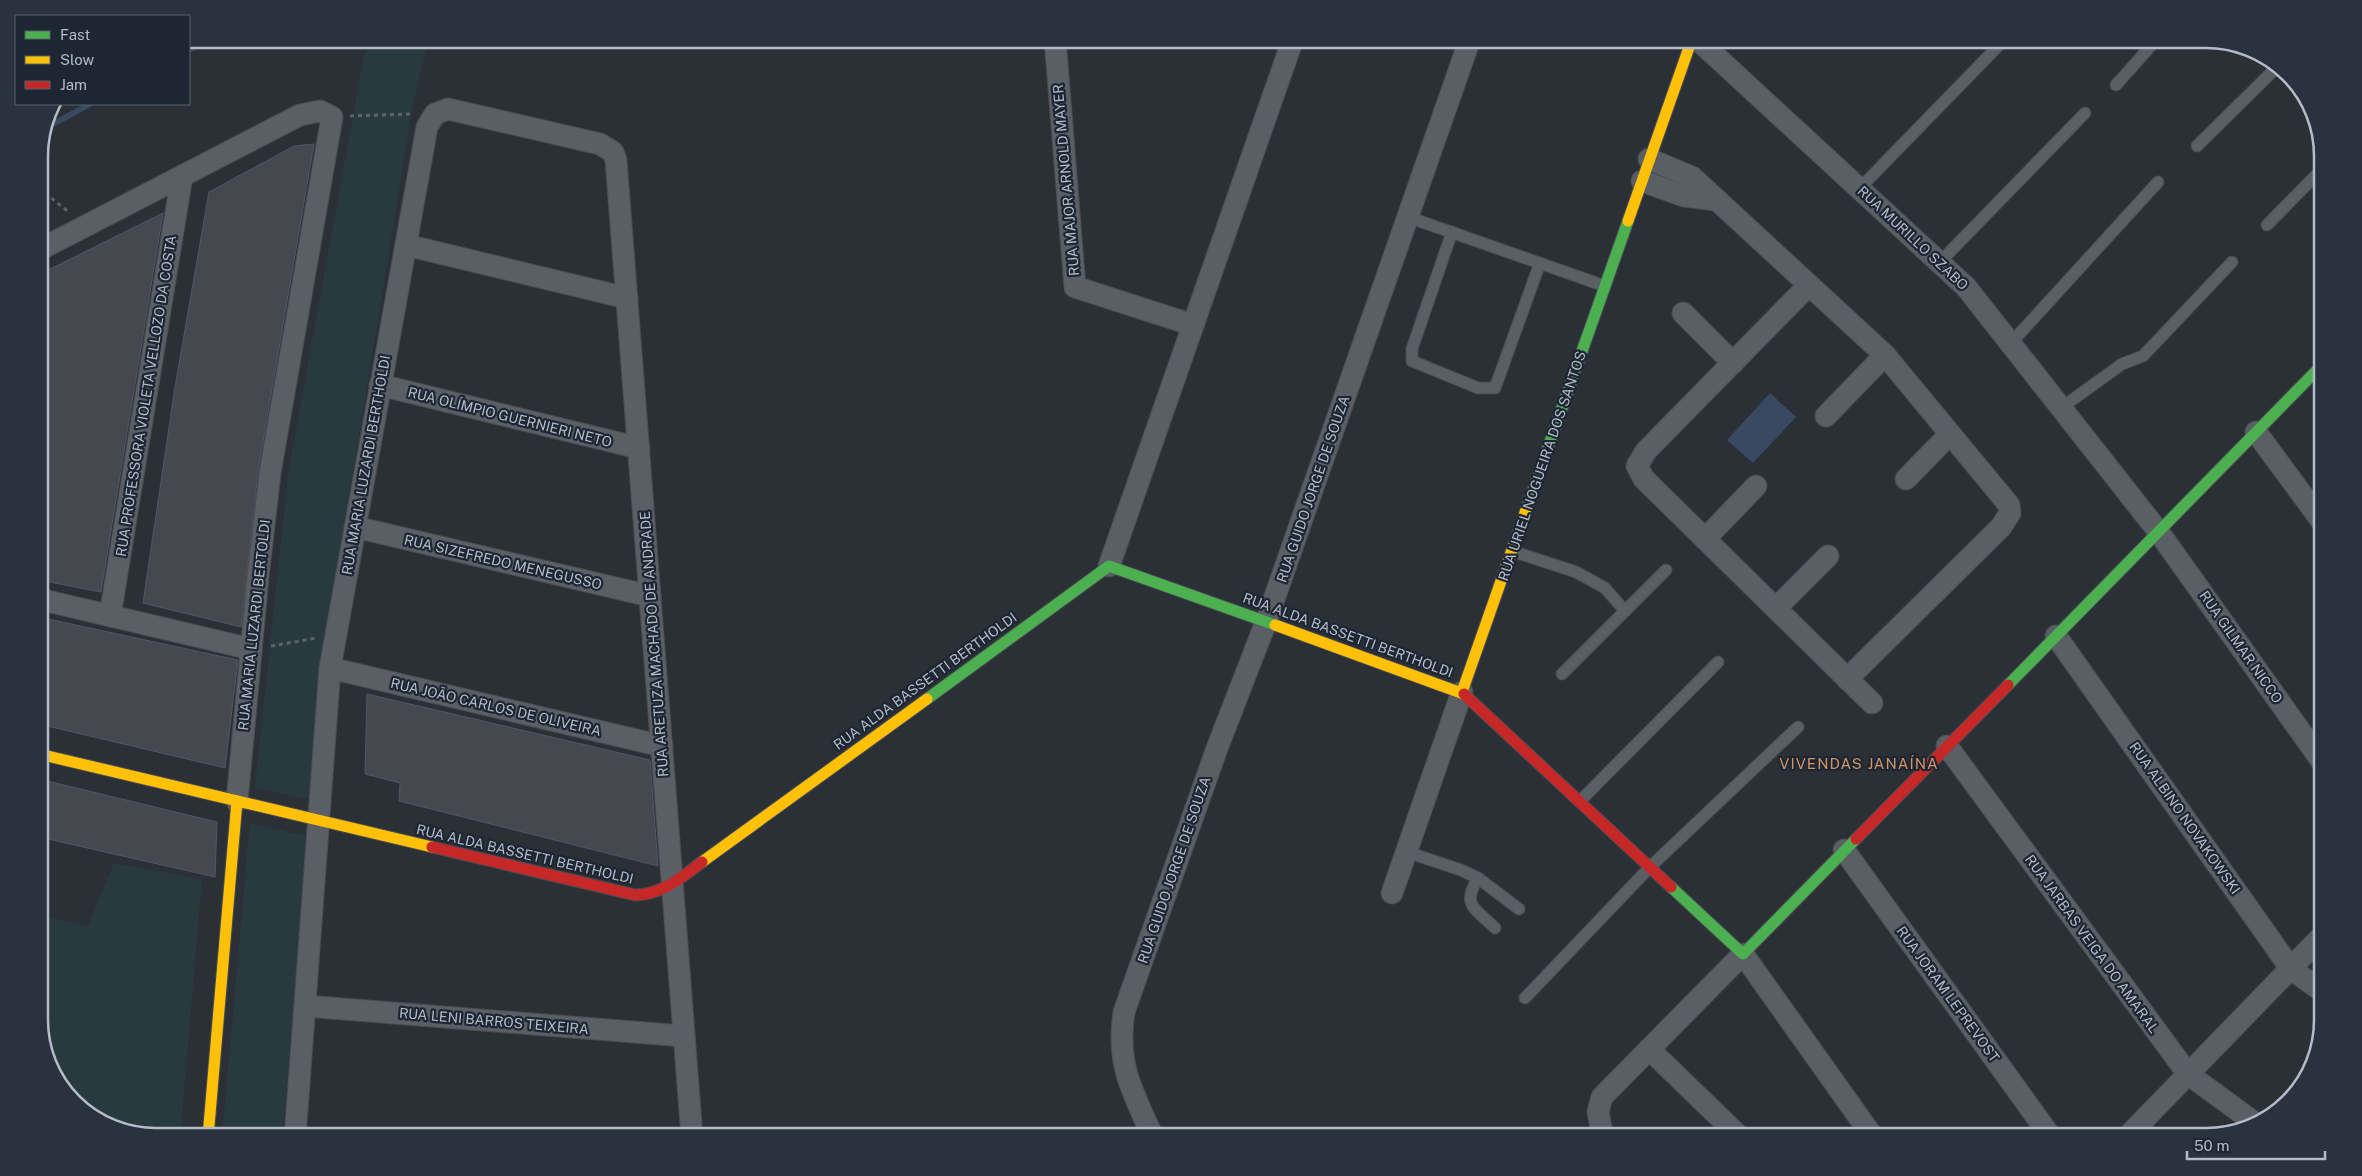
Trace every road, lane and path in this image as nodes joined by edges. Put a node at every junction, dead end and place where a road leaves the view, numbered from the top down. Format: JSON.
{"nodes":[{"id":1,"x":1056,"y":48,"type":"edge"},
{"id":2,"x":1290,"y":48,"type":"edge"},
{"id":3,"x":1467,"y":48,"type":"edge"},
{"id":4,"x":1689,"y":48,"type":"edge"},
{"id":5,"x":1707,"y":48,"type":"edge"},
{"id":6,"x":1996,"y":48,"type":"edge"},
{"id":7,"x":2149,"y":48,"type":"edge"},
{"id":8,"x":2273,"y":71,"type":"edge"},
{"id":9,"x":2116,"y":84,"type":"dead end"},
{"id":10,"x":2085,"y":113,"type":"dead end"},
{"id":11,"x":435,"y":114,"type":"junction"},
{"id":12,"x":332,"y":117,"type":"junction"},
{"id":13,"x":2197,"y":146,"type":"dead end"},
{"id":14,"x":1649,"y":159,"type":"junction"},
{"id":15,"x":182,"y":176,"type":"junction"},
{"id":16,"x":2314,"y":177,"type":"edge"},
{"id":17,"x":1642,"y":181,"type":"junction"},
{"id":18,"x":2158,"y":182,"type":"dead end"},
{"id":19,"x":1860,"y":188,"type":"junction"},
{"id":20,"x":48,"y":195,"type":"edge"},
{"id":21,"x":1717,"y":200,"type":"junction"},
{"id":22,"x":1408,"y":217,"type":"junction"},
{"id":23,"x":2267,"y":225,"type":"dead end"},
{"id":24,"x":87,"y":226,"type":"junction"},
{"id":25,"x":1452,"y":232,"type":"junction"},
{"id":26,"x":406,"y":245,"type":"junction"},
{"id":27,"x":48,"y":246,"type":"edge"},
{"id":28,"x":1940,"y":262,"type":"junction"},
{"id":29,"x":2232,"y":262,"type":"dead end"},
{"id":30,"x":1540,"y":263,"type":"junction"},
{"id":31,"x":1809,"y":285,"type":"junction"},
{"id":32,"x":1605,"y":286,"type":"junction"},
{"id":33,"x":627,"y":298,"type":"junction"},
{"id":34,"x":1683,"y":313,"type":"dead end"},
{"id":35,"x":1193,"y":325,"type":"junction"},
{"id":36,"x":2011,"y":343,"type":"junction"},
{"id":37,"x":1885,"y":355,"type":"junction"},
{"id":38,"x":1733,"y":363,"type":"junction"},
{"id":39,"x":2314,"y":373,"type":"edge"},
{"id":40,"x":380,"y":385,"type":"junction"},
{"id":41,"x":2061,"y":408,"type":"junction"},
{"id":42,"x":1826,"y":416,"type":"dead end"},
{"id":43,"x":2256,"y":432,"type":"junction"},
{"id":44,"x":1950,"y":434,"type":"junction"},
{"id":45,"x":639,"y":448,"type":"junction"},
{"id":46,"x":1906,"y":479,"type":"dead end"},
{"id":47,"x":1756,"y":486,"type":"dead end"},
{"id":48,"x":2314,"y":511,"type":"edge"},
{"id":49,"x":355,"y":528,"type":"junction"},
{"id":50,"x":2158,"y":531,"type":"junction"},
{"id":51,"x":1705,"y":539,"type":"junction"},
{"id":52,"x":1512,"y":551,"type":"junction"},
{"id":53,"x":1828,"y":556,"type":"dead end"},
{"id":54,"x":1109,"y":566,"type":"junction"},
{"id":55,"x":1666,"y":570,"type":"dead end"},
{"id":56,"x":650,"y":596,"type":"junction"},
{"id":57,"x":48,"y":601,"type":"edge"},
{"id":58,"x":1776,"y":608,"type":"junction"},
{"id":59,"x":1625,"y":611,"type":"junction"},
{"id":60,"x":110,"y":616,"type":"junction"},
{"id":61,"x":1266,"y":622,"type":"junction"},
{"id":62,"x":335,"y":635,"type":"junction"},
{"id":63,"x":2056,"y":636,"type":"junction"},
{"id":64,"x":250,"y":649,"type":"junction"},
{"id":65,"x":1718,"y":662,"type":"dead end"},
{"id":66,"x":330,"y":668,"type":"junction"},
{"id":67,"x":1562,"y":674,"type":"dead end"},
{"id":68,"x":1847,"y":679,"type":"junction"},
{"id":69,"x":1462,"y":692,"type":"junction"},
{"id":70,"x":1872,"y":703,"type":"dead end"},
{"id":71,"x":1798,"y":727,"type":"dead end"},
{"id":72,"x":662,"y":746,"type":"junction"},
{"id":73,"x":1947,"y":746,"type":"junction"},
{"id":74,"x":2314,"y":751,"type":"edge"},
{"id":75,"x":48,"y":756,"type":"edge"},
{"id":76,"x":237,"y":801,"type":"junction"},
{"id":77,"x":1580,"y":801,"type":"junction"},
{"id":78,"x":318,"y":820,"type":"junction"},
{"id":79,"x":1844,"y":850,"type":"junction"},
{"id":80,"x":1406,"y":852,"type":"junction"},
{"id":81,"x":1650,"y":867,"type":"junction"},
{"id":82,"x":1478,"y":878,"type":"junction"},
{"id":83,"x":672,"y":884,"type":"junction"},
{"id":84,"x":1392,"y":893,"type":"dead end"},
{"id":85,"x":1519,"y":909,"type":"dead end"},
{"id":86,"x":1495,"y":928,"type":"dead end"},
{"id":87,"x":2314,"y":944,"type":"edge"},
{"id":88,"x":1743,"y":954,"type":"junction"},
{"id":89,"x":2290,"y":968,"type":"junction"},
{"id":90,"x":2314,"y":985,"type":"edge"},
{"id":91,"x":1525,"y":998,"type":"dead end"},
{"id":92,"x":305,"y":1006,"type":"junction"},
{"id":93,"x":684,"y":1036,"type":"junction"},
{"id":94,"x":1649,"y":1050,"type":"junction"},
{"id":95,"x":2188,"y":1074,"type":"junction"},
{"id":96,"x":2250,"y":1119,"type":"edge"},
{"id":97,"x":209,"y":1128,"type":"edge"},
{"id":98,"x":296,"y":1128,"type":"edge"},
{"id":99,"x":691,"y":1128,"type":"edge"},
{"id":100,"x":1149,"y":1128,"type":"edge"},
{"id":101,"x":1601,"y":1128,"type":"edge"},
{"id":102,"x":1731,"y":1128,"type":"edge"},
{"id":103,"x":1867,"y":1128,"type":"edge"},
{"id":104,"x":2045,"y":1128,"type":"edge"},
{"id":105,"x":2135,"y":1128,"type":"edge"}],
"edges":[{"from":1,"to":35,"type":"street","name":"RUA MAJOR ARNOLD MAYER"},
{"from":2,"to":35,"type":"street"},
{"from":3,"to":22,"type":"street","name":"RUA GUIDO JORGE DE SOUZA"},
{"from":4,"to":14,"type":"street","name":"RUA URIEL NOGUEIRA DOS SANTOS"},
{"from":5,"to":19,"type":"street","name":"RUA MURILLO SZABO"},
{"from":6,"to":19,"type":"lane"},
{"from":7,"to":9,"type":"lane"},
{"from":8,"to":13,"type":"lane"},
{"from":10,"to":28,"type":"lane"},
{"from":11,"to":12,"type":"path"},
{"from":11,"to":26,"type":"street","name":"RUA MARIA LUZARDI BERTHOLDI"},
{"from":11,"to":33,"type":"street","name":"RUA ARETUZA MACHADO DE ANDRADE"},
{"from":12,"to":15,"type":"street"},
{"from":12,"to":64,"type":"street","name":"RUA MARIA LUZARDI BERTOLDI"},
{"from":14,"to":17,"type":"street","name":"RUA URIEL NOGUEIRA DOS SANTOS"},
{"from":14,"to":21,"type":"street"},
{"from":15,"to":24,"type":"street"},
{"from":15,"to":60,"type":"street","name":"RUA PROFESSORA VIOLETA VELLOZO DA COSTA"},
{"from":16,"to":23,"type":"lane"},
{"from":17,"to":21,"type":"street"},
{"from":17,"to":32,"type":"street","name":"RUA URIEL NOGUEIRA DOS SANTOS"},
{"from":18,"to":36,"type":"lane"},
{"from":19,"to":28,"type":"street","name":"RUA MURILLO SZABO"},
{"from":20,"to":24,"type":"path"},
{"from":21,"to":31,"type":"street"},
{"from":22,"to":25,"type":"lane"},
{"from":22,"to":61,"type":"street","name":"RUA GUIDO JORGE DE SOUZA"},
{"from":24,"to":27,"type":"street"},
{"from":25,"to":30,"type":"lane"},
{"from":25,"to":30,"type":"lane"},
{"from":26,"to":33,"type":"street"},
{"from":26,"to":40,"type":"street","name":"RUA MARIA LUZARDI BERTHOLDI"},
{"from":28,"to":36,"type":"street","name":"RUA MURILLO SZABO"},
{"from":29,"to":41,"type":"lane"},
{"from":30,"to":32,"type":"lane"},
{"from":31,"to":37,"type":"street"},
{"from":31,"to":38,"type":"street"},
{"from":32,"to":52,"type":"street","name":"RUA URIEL NOGUEIRA DOS SANTOS"},
{"from":33,"to":45,"type":"street","name":"RUA ARETUZA MACHADO DE ANDRADE"},
{"from":34,"to":38,"type":"street"},
{"from":35,"to":54,"type":"street"},
{"from":36,"to":41,"type":"street","name":"RUA MURILLO SZABO"},
{"from":37,"to":42,"type":"street"},
{"from":37,"to":44,"type":"street"},
{"from":38,"to":51,"type":"street"},
{"from":39,"to":43,"type":"street"},
{"from":40,"to":45,"type":"street","name":"RUA OLÍMPIO GUERNIERI NETO"},
{"from":40,"to":49,"type":"street","name":"RUA MARIA LUZARDI BERTHOLDI"},
{"from":41,"to":50,"type":"street","name":"RUA MURILLO SZABO"},
{"from":43,"to":48,"type":"street"},
{"from":43,"to":50,"type":"street"},
{"from":44,"to":46,"type":"street"},
{"from":44,"to":68,"type":"street"},
{"from":45,"to":56,"type":"street","name":"RUA ARETUZA MACHADO DE ANDRADE"},
{"from":47,"to":51,"type":"street"},
{"from":49,"to":56,"type":"street","name":"RUA SIZEFREDO MENEGUSSO"},
{"from":49,"to":62,"type":"street","name":"RUA MARIA LUZARDI BERTHOLDI"},
{"from":50,"to":63,"type":"street"},
{"from":50,"to":74,"type":"street","name":"RUA GILMAR NICCO"},
{"from":51,"to":58,"type":"street"},
{"from":52,"to":59,"type":"lane"},
{"from":52,"to":69,"type":"street","name":"RUA URIEL NOGUEIRA DOS SANTOS"},
{"from":53,"to":58,"type":"street"},
{"from":54,"to":61,"type":"street","name":"RUA ALDA BASSETTI BERTHOLDI"},
{"from":54,"to":83,"type":"street","name":"RUA ALDA BASSETTI BERTHOLDI"},
{"from":55,"to":59,"type":"lane"},
{"from":56,"to":72,"type":"street","name":"RUA ARETUZA MACHADO DE ANDRADE"},
{"from":57,"to":60,"type":"street"},
{"from":58,"to":68,"type":"street"},
{"from":59,"to":67,"type":"lane"},
{"from":60,"to":64,"type":"street"},
{"from":61,"to":69,"type":"street","name":"RUA ALDA BASSETTI BERTHOLDI"},
{"from":61,"to":100,"type":"street","name":"RUA GUIDO JORGE DE SOUZA"},
{"from":62,"to":64,"type":"path"},
{"from":62,"to":66,"type":"street","name":"RUA MARIA LUZARDI BERTHOLDI"},
{"from":63,"to":73,"type":"street"},
{"from":63,"to":89,"type":"street","name":"RUA ALBINO NOVAKOWSKI"},
{"from":64,"to":76,"type":"street","name":"RUA MARIA LUZARDI BERTOLDI"},
{"from":65,"to":77,"type":"lane"},
{"from":66,"to":72,"type":"street","name":"RUA JOÃO CARLOS DE OLIVEIRA"},
{"from":66,"to":78,"type":"street","name":"RUA MARIA LUZARDI BERTHOLDI"},
{"from":68,"to":70,"type":"street"},
{"from":69,"to":77,"type":"street","name":"RUA ALDA BASSETTI BERTHOLDI"},
{"from":69,"to":80,"type":"street","name":"RUA URIEL NOGUEIRA DOS SANTOS"},
{"from":71,"to":81,"type":"lane"},
{"from":72,"to":83,"type":"street","name":"RUA ARETUZA MACHADO DE ANDRADE"},
{"from":73,"to":79,"type":"street"},
{"from":73,"to":95,"type":"street","name":"RUA JARBAS VEIGA DO AMARAL"},
{"from":75,"to":76,"type":"street","name":"RUA ALDA BASSETTI BERTHOLDI"},
{"from":76,"to":78,"type":"street","name":"RUA ALDA BASSETTI BERTHOLDI"},
{"from":76,"to":97,"type":"street","name":"RUA MARIA LUZARDI BERTOLDI"},
{"from":77,"to":81,"type":"street","name":"RUA ALDA BASSETTI BERTHOLDI"},
{"from":78,"to":83,"type":"street","name":"RUA ALDA BASSETTI BERTHOLDI"},
{"from":78,"to":92,"type":"street"},
{"from":79,"to":88,"type":"street"},
{"from":79,"to":104,"type":"street","name":"RUA JORAM LEPREVOST"},
{"from":80,"to":82,"type":"lane"},
{"from":80,"to":84,"type":"street","name":"RUA URIEL NOGUEIRA DOS SANTOS"},
{"from":81,"to":88,"type":"street","name":"RUA ALDA BASSETTI BERTHOLDI"},
{"from":81,"to":91,"type":"lane"},
{"from":82,"to":85,"type":"lane"},
{"from":82,"to":86,"type":"lane"},
{"from":83,"to":93,"type":"street","name":"RUA ARETUZA MACHADO DE ANDRADE"},
{"from":87,"to":89,"type":"street"},
{"from":88,"to":94,"type":"street"},
{"from":88,"to":103,"type":"street"},
{"from":89,"to":90,"type":"street","name":"RUA ALBINO NOVAKOWSKI"},
{"from":89,"to":95,"type":"street"},
{"from":92,"to":93,"type":"street","name":"RUA LENI BARROS TEIXEIRA"},
{"from":92,"to":98,"type":"street"},
{"from":93,"to":99,"type":"street","name":"RUA ARETUZA MACHADO DE ANDRADE"},
{"from":94,"to":101,"type":"street"},
{"from":94,"to":102,"type":"street"},
{"from":95,"to":96,"type":"street","name":"RUA JARBAS VEIGA DO AMARAL"},
{"from":95,"to":105,"type":"street"}]}
